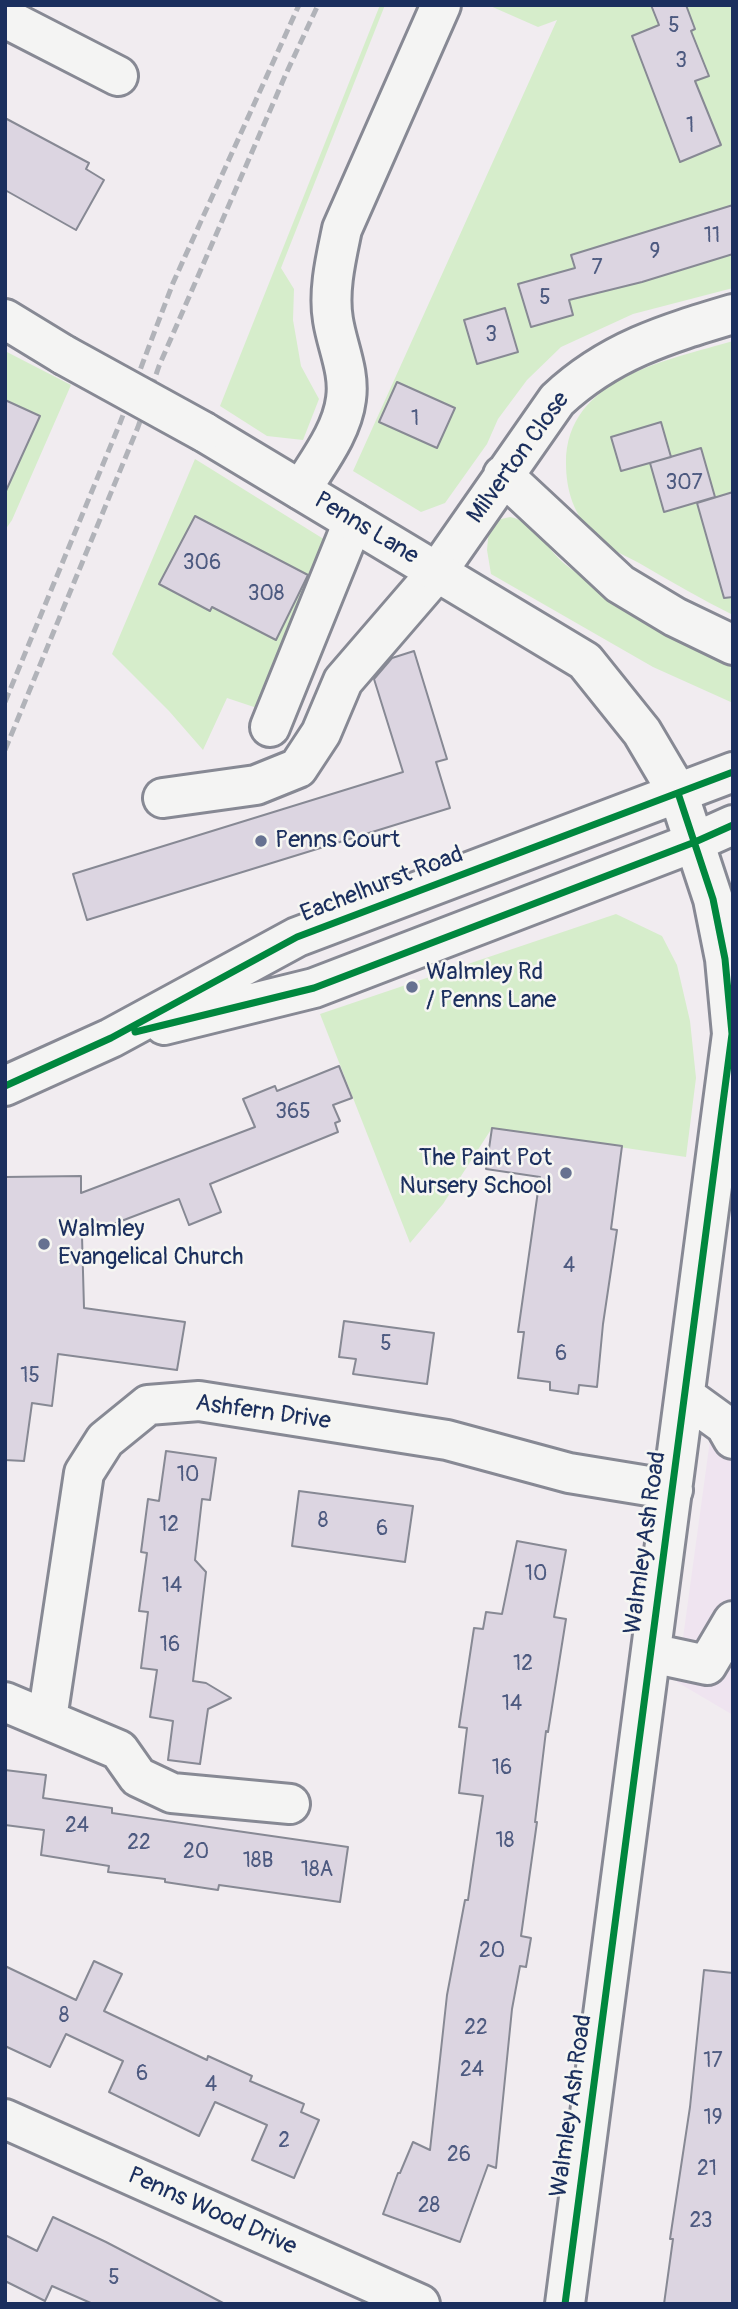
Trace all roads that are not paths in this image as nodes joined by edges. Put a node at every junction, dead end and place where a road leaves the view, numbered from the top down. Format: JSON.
{"nodes":[{"id":1,"x":441,"y":5,"type":"edge"},
{"id":2,"x":5,"y":18,"type":"edge"},
{"id":3,"x":118,"y":76,"type":"dead end"},
{"id":4,"x":733,"y":314,"type":"edge"},
{"id":5,"x":5,"y":319,"type":"edge"},
{"id":6,"x":503,"y":475,"type":"junction"},
{"id":7,"x":301,"y":490,"type":"junction"},
{"id":8,"x":353,"y":522,"type":"junction"},
{"id":9,"x":437,"y":572,"type":"junction"},
{"id":10,"x":733,"y":645,"type":"edge"},
{"id":11,"x":270,"y":727,"type":"dead end"},
{"id":12,"x":733,"y":772,"type":"edge"},
{"id":13,"x":678,"y":793,"type":"junction"},
{"id":14,"x":163,"y":798,"type":"dead end"},
{"id":15,"x":733,"y":825,"type":"edge"},
{"id":16,"x":695,"y":842,"type":"junction"},
{"id":17,"x":111,"y":1038,"type":"junction"},
{"id":18,"x":5,"y":1086,"type":"edge"},
{"id":19,"x":725,"y":1154,"type":"edge"},
{"id":20,"x":685,"y":1396,"type":"junction"},
{"id":21,"x":733,"y":1439,"type":"edge"},
{"id":22,"x":673,"y":1490,"type":"junction"},
{"id":23,"x":733,"y":1621,"type":"edge"},
{"id":24,"x":651,"y":1653,"type":"junction"},
{"id":25,"x":5,"y":1702,"type":"edge"},
{"id":26,"x":47,"y":1719,"type":"junction"},
{"id":27,"x":290,"y":1804,"type":"dead end"},
{"id":28,"x":5,"y":2119,"type":"edge"},
{"id":29,"x":420,"y":2304,"type":"edge"},
{"id":30,"x":565,"y":2304,"type":"edge"}],
"edges":[{"from":1,"to":7,"type":"street"},
{"from":2,"to":3,"type":"street"},
{"from":4,"to":6,"type":"street","name":"Milverton Close"},
{"from":5,"to":7,"type":"street","name":"Penns Lane","bridge":true},
{"from":6,"to":9,"type":"street","name":"Milverton Close"},
{"from":6,"to":10,"type":"street"},
{"from":7,"to":8,"type":"street","name":"Penns Lane"},
{"from":8,"to":9,"type":"street","name":"Penns Lane"},
{"from":8,"to":11,"type":"street"},
{"from":9,"to":13,"type":"street","name":"Penns Lane"},
{"from":9,"to":14,"type":"street","name":"Milverton Close"},
{"from":12,"to":13,"type":"street","name":"Eachelhurst Road"},
{"from":13,"to":16,"type":"street","name":"Walmley Ash Road"},
{"from":13,"to":17,"type":"street","name":"Eachelhurst Road"},
{"from":15,"to":16,"type":"street","name":"Eachelhurst Road"},
{"from":16,"to":17,"type":"street","name":"Eachelhurst Road"},
{"from":16,"to":19,"type":"street","name":"Walmley Ash Road"},
{"from":17,"to":18,"type":"street","name":"Eachelhurst Road"},
{"from":19,"to":20,"type":"street","name":"Walmley Ash Road"},
{"from":20,"to":21,"type":"street"},
{"from":20,"to":22,"type":"street","name":"Walmley Ash Road"},
{"from":22,"to":24,"type":"street","name":"Walmley Ash Road"},
{"from":22,"to":26,"type":"street","name":"Ashfern Drive"},
{"from":23,"to":24,"type":"street"},
{"from":24,"to":30,"type":"street","name":"Walmley Ash Road"},
{"from":25,"to":26,"type":"street"},
{"from":26,"to":27,"type":"street"},
{"from":28,"to":29,"type":"street","name":"Penns Wood Drive"}]}
